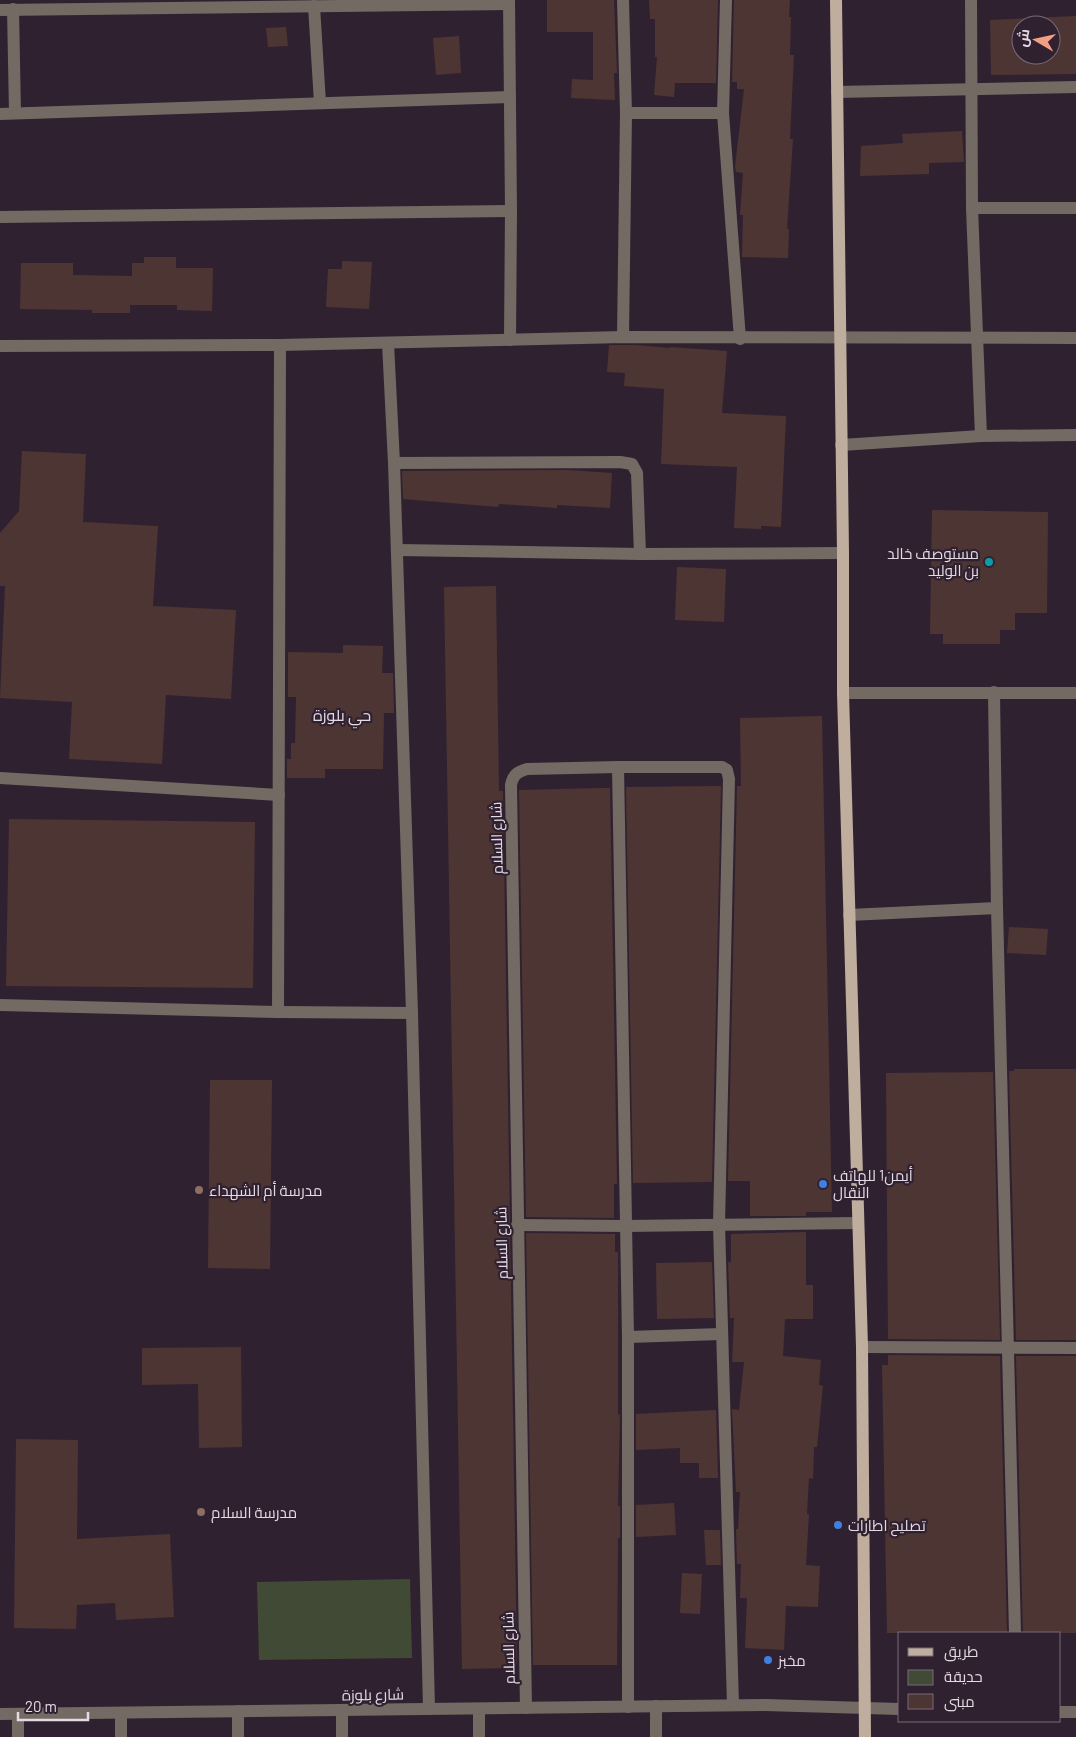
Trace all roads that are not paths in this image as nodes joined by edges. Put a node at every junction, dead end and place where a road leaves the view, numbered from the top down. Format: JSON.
{"nodes":[{"id":1,"x":623,"y":0,"type":"edge"},
{"id":2,"x":726,"y":0,"type":"edge"},
{"id":3,"x":836,"y":0,"type":"edge"},
{"id":4,"x":971,"y":0,"type":"edge"},
{"id":5,"x":509,"y":2,"type":"edge"},
{"id":6,"x":177,"y":4,"type":"edge"},
{"id":7,"x":314,"y":6,"type":"junction"},
{"id":8,"x":6,"y":9,"type":"edge"},
{"id":9,"x":1076,"y":87,"type":"edge"},
{"id":10,"x":972,"y":88,"type":"junction"},
{"id":11,"x":837,"y":92,"type":"junction"},
{"id":12,"x":510,"y":97,"type":"junction"},
{"id":13,"x":320,"y":103,"type":"junction"},
{"id":14,"x":15,"y":113,"type":"junction"},
{"id":15,"x":626,"y":113,"type":"junction"},
{"id":16,"x":723,"y":113,"type":"junction"},
{"id":17,"x":0,"y":114,"type":"edge"},
{"id":18,"x":972,"y":208,"type":"junction"},
{"id":19,"x":1076,"y":208,"type":"edge"},
{"id":20,"x":511,"y":211,"type":"junction"},
{"id":21,"x":0,"y":217,"type":"edge"},
{"id":22,"x":841,"y":337,"type":"junction"},
{"id":23,"x":976,"y":337,"type":"junction"},
{"id":24,"x":623,"y":338,"type":"junction"},
{"id":25,"x":1076,"y":338,"type":"edge"},
{"id":26,"x":740,"y":339,"type":"junction"},
{"id":27,"x":510,"y":340,"type":"junction"},
{"id":28,"x":388,"y":343,"type":"junction"},
{"id":29,"x":280,"y":344,"type":"junction"},
{"id":30,"x":0,"y":346,"type":"edge"},
{"id":31,"x":1076,"y":435,"type":"edge"},
{"id":32,"x":980,"y":436,"type":"junction"},
{"id":33,"x":841,"y":445,"type":"junction"},
{"id":34,"x":394,"y":463,"type":"junction"},
{"id":35,"x":398,"y":550,"type":"junction"},
{"id":36,"x":843,"y":553,"type":"junction"},
{"id":37,"x":640,"y":554,"type":"junction"},
{"id":38,"x":994,"y":692,"type":"junction"},
{"id":39,"x":843,"y":693,"type":"junction"},
{"id":40,"x":1076,"y":693,"type":"edge"},
{"id":41,"x":618,"y":767,"type":"junction"},
{"id":42,"x":0,"y":778,"type":"edge"},
{"id":43,"x":278,"y":795,"type":"junction"},
{"id":44,"x":997,"y":908,"type":"junction"},
{"id":45,"x":849,"y":915,"type":"junction"},
{"id":46,"x":0,"y":1005,"type":"edge"},
{"id":47,"x":278,"y":1012,"type":"junction"},
{"id":48,"x":412,"y":1013,"type":"junction"},
{"id":49,"x":857,"y":1223,"type":"junction"},
{"id":50,"x":517,"y":1225,"type":"junction"},
{"id":51,"x":719,"y":1225,"type":"junction"},
{"id":52,"x":626,"y":1226,"type":"junction"},
{"id":53,"x":722,"y":1334,"type":"junction"},
{"id":54,"x":628,"y":1338,"type":"junction"},
{"id":55,"x":862,"y":1347,"type":"junction"},
{"id":56,"x":1076,"y":1348,"type":"edge"},
{"id":57,"x":1008,"y":1349,"type":"junction"},
{"id":58,"x":1015,"y":1632,"type":"edge"},
{"id":59,"x":739,"y":1705,"type":"junction"},
{"id":60,"x":656,"y":1706,"type":"junction"},
{"id":61,"x":628,"y":1707,"type":"junction"},
{"id":62,"x":526,"y":1708,"type":"junction"},
{"id":63,"x":865,"y":1708,"type":"junction"},
{"id":64,"x":429,"y":1709,"type":"junction"},
{"id":65,"x":479,"y":1709,"type":"junction"},
{"id":66,"x":898,"y":1709,"type":"edge"},
{"id":67,"x":342,"y":1710,"type":"junction"},
{"id":68,"x":238,"y":1711,"type":"junction"},
{"id":69,"x":1061,"y":1712,"type":"edge"},
{"id":70,"x":1076,"y":1712,"type":"edge"},
{"id":71,"x":121,"y":1713,"type":"junction"},
{"id":72,"x":0,"y":1714,"type":"edge"},
{"id":73,"x":18,"y":1714,"type":"junction"},
{"id":74,"x":18,"y":1737,"type":"edge"},
{"id":75,"x":121,"y":1737,"type":"edge"},
{"id":76,"x":238,"y":1737,"type":"edge"},
{"id":77,"x":342,"y":1737,"type":"edge"},
{"id":78,"x":479,"y":1737,"type":"edge"},
{"id":79,"x":656,"y":1737,"type":"edge"},
{"id":80,"x":865,"y":1737,"type":"edge"}],
"edges":[{"from":1,"to":15,"type":"street"},
{"from":2,"to":16,"type":"street"},
{"from":3,"to":11,"type":"main road"},
{"from":4,"to":10,"type":"street"},
{"from":5,"to":7,"type":"street"},
{"from":5,"to":12,"type":"street"},
{"from":6,"to":7,"type":"street"},
{"from":6,"to":8,"type":"street"},
{"from":7,"to":13,"type":"street"},
{"from":8,"to":14,"type":"street"},
{"from":9,"to":10,"type":"street"},
{"from":10,"to":11,"type":"street"},
{"from":10,"to":18,"type":"street"},
{"from":11,"to":22,"type":"main road"},
{"from":12,"to":13,"type":"street"},
{"from":12,"to":20,"type":"street"},
{"from":13,"to":14,"type":"street"},
{"from":14,"to":17,"type":"street"},
{"from":15,"to":16,"type":"street"},
{"from":15,"to":24,"type":"street"},
{"from":16,"to":26,"type":"street"},
{"from":18,"to":19,"type":"street"},
{"from":18,"to":23,"type":"street"},
{"from":20,"to":21,"type":"street"},
{"from":20,"to":27,"type":"street"},
{"from":22,"to":23,"type":"street"},
{"from":22,"to":26,"type":"street"},
{"from":22,"to":33,"type":"main road"},
{"from":23,"to":25,"type":"street"},
{"from":23,"to":32,"type":"street"},
{"from":24,"to":26,"type":"street"},
{"from":24,"to":27,"type":"street"},
{"from":27,"to":28,"type":"street"},
{"from":28,"to":29,"type":"street"},
{"from":28,"to":34,"type":"street"},
{"from":29,"to":30,"type":"street"},
{"from":29,"to":43,"type":"street"},
{"from":31,"to":32,"type":"street"},
{"from":32,"to":33,"type":"street"},
{"from":33,"to":36,"type":"main road"},
{"from":34,"to":35,"type":"street"},
{"from":34,"to":37,"type":"street"},
{"from":35,"to":37,"type":"street"},
{"from":35,"to":48,"type":"street"},
{"from":36,"to":37,"type":"street"},
{"from":36,"to":39,"type":"main road"},
{"from":38,"to":39,"type":"street"},
{"from":38,"to":40,"type":"street"},
{"from":38,"to":44,"type":"street"},
{"from":39,"to":45,"type":"main road"},
{"from":41,"to":50,"type":"street","name":"شارع السلام"},
{"from":41,"to":51,"type":"street"},
{"from":41,"to":52,"type":"street"},
{"from":42,"to":43,"type":"street"},
{"from":43,"to":47,"type":"street"},
{"from":44,"to":45,"type":"street"},
{"from":44,"to":57,"type":"street"},
{"from":45,"to":49,"type":"main road"},
{"from":46,"to":47,"type":"street"},
{"from":47,"to":48,"type":"street"},
{"from":48,"to":64,"type":"street"},
{"from":49,"to":51,"type":"street"},
{"from":49,"to":55,"type":"main road"},
{"from":50,"to":52,"type":"street"},
{"from":50,"to":62,"type":"street","name":"شارع السلام"},
{"from":51,"to":52,"type":"street"},
{"from":51,"to":53,"type":"street"},
{"from":52,"to":54,"type":"street"},
{"from":53,"to":54,"type":"street"},
{"from":53,"to":59,"type":"street"},
{"from":54,"to":61,"type":"street"},
{"from":55,"to":57,"type":"street"},
{"from":55,"to":63,"type":"main road"},
{"from":56,"to":57,"type":"street"},
{"from":57,"to":58,"type":"street"},
{"from":59,"to":60,"type":"street","name":"شارع بلوزة"},
{"from":59,"to":63,"type":"street","name":"شارع بلوزة"},
{"from":60,"to":61,"type":"street","name":"شارع بلوزة"},
{"from":60,"to":79,"type":"street"},
{"from":61,"to":62,"type":"street","name":"شارع بلوزة"},
{"from":62,"to":65,"type":"street","name":"شارع بلوزة"},
{"from":63,"to":66,"type":"street","name":"شارع بلوزة"},
{"from":63,"to":80,"type":"main road"},
{"from":64,"to":65,"type":"street","name":"شارع بلوزة"},
{"from":64,"to":67,"type":"street","name":"شارع بلوزة"},
{"from":65,"to":78,"type":"street"},
{"from":67,"to":68,"type":"street","name":"شارع بلوزة"},
{"from":67,"to":77,"type":"street"},
{"from":68,"to":71,"type":"street","name":"شارع بلوزة"},
{"from":68,"to":76,"type":"street"},
{"from":69,"to":70,"type":"street"},
{"from":71,"to":73,"type":"street","name":"شارع بلوزة"},
{"from":71,"to":75,"type":"street"},
{"from":72,"to":73,"type":"street","name":"شارع بلوزة"},
{"from":73,"to":74,"type":"street"}]}
